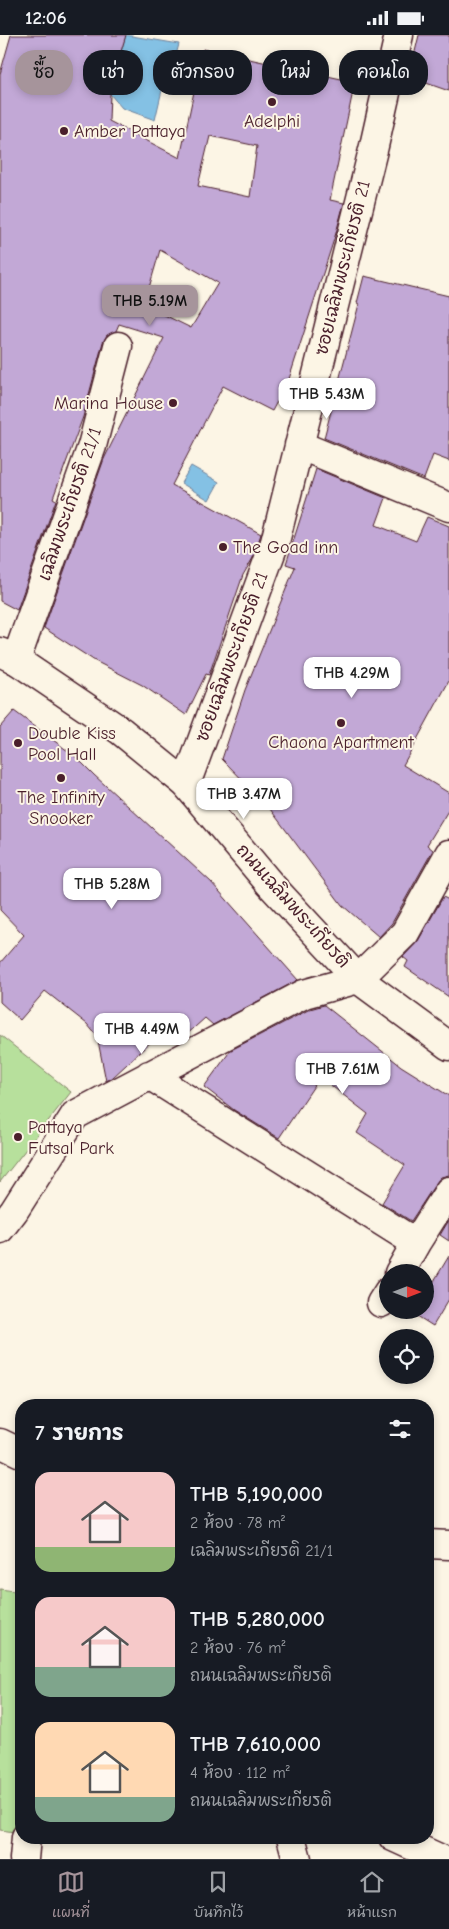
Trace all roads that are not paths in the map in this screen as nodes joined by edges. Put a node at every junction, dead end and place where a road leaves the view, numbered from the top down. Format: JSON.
{"nodes":[{"id":1,"x":399,"y":35,"type":"edge"},
{"id":2,"x":118,"y":347,"type":"dead end"},
{"id":3,"x":299,"y":445,"type":"junction"},
{"id":4,"x":449,"y":507,"type":"edge"},
{"id":5,"x":8,"y":656,"type":"edge"},
{"id":6,"x":186,"y":784,"type":"junction"},
{"id":7,"x":449,"y":854,"type":"edge"},
{"id":8,"x":358,"y":979,"type":"junction"},
{"id":9,"x":449,"y":1046,"type":"edge"},
{"id":10,"x":149,"y":1075,"type":"junction"},
{"id":11,"x":449,"y":1191,"type":"edge"},
{"id":12,"x":0,"y":1229,"type":"edge"},
{"id":13,"x":416,"y":1243,"type":"junction"},
{"id":14,"x":404,"y":1264,"type":"edge"},
{"id":15,"x":0,"y":1443,"type":"edge"},
{"id":16,"x":15,"y":1450,"type":"edge"},
{"id":17,"x":434,"y":1544,"type":"edge"},
{"id":18,"x":449,"y":1545,"type":"edge"},
{"id":19,"x":25,"y":1844,"type":"edge"},
{"id":20,"x":293,"y":1844,"type":"edge"},
{"id":21,"x":408,"y":1844,"type":"edge"},
{"id":22,"x":24,"y":1859,"type":"edge"},
{"id":23,"x":297,"y":1859,"type":"edge"},
{"id":24,"x":441,"y":1859,"type":"edge"}],
"edges":[{"from":1,"to":3,"type":"street","name":"ซอยเฉลิมพระเกียรติ 21"},
{"from":2,"to":5,"type":"street","name":"เฉลิมพระเกียรติ 21/1"},
{"from":3,"to":4,"type":"street"},
{"from":3,"to":6,"type":"street","name":"ซอยเฉลิมพระเกียรติ 21"},
{"from":5,"to":6,"type":"street","name":"ถนนเฉลิมพระเกียรติ"},
{"from":6,"to":8,"type":"street","name":"ถนนเฉลิมพระเกียรติ"},
{"from":7,"to":8,"type":"street"},
{"from":8,"to":9,"type":"street","name":"ถนนเฉลิมพระเกียรติ"},
{"from":8,"to":10,"type":"street"},
{"from":10,"to":12,"type":"street"},
{"from":10,"to":13,"type":"street"},
{"from":11,"to":13,"type":"street"},
{"from":13,"to":14,"type":"street"},
{"from":15,"to":16,"type":"street"},
{"from":17,"to":18,"type":"street"},
{"from":19,"to":22,"type":"street"},
{"from":20,"to":23,"type":"street"},
{"from":21,"to":24,"type":"street"}]}
